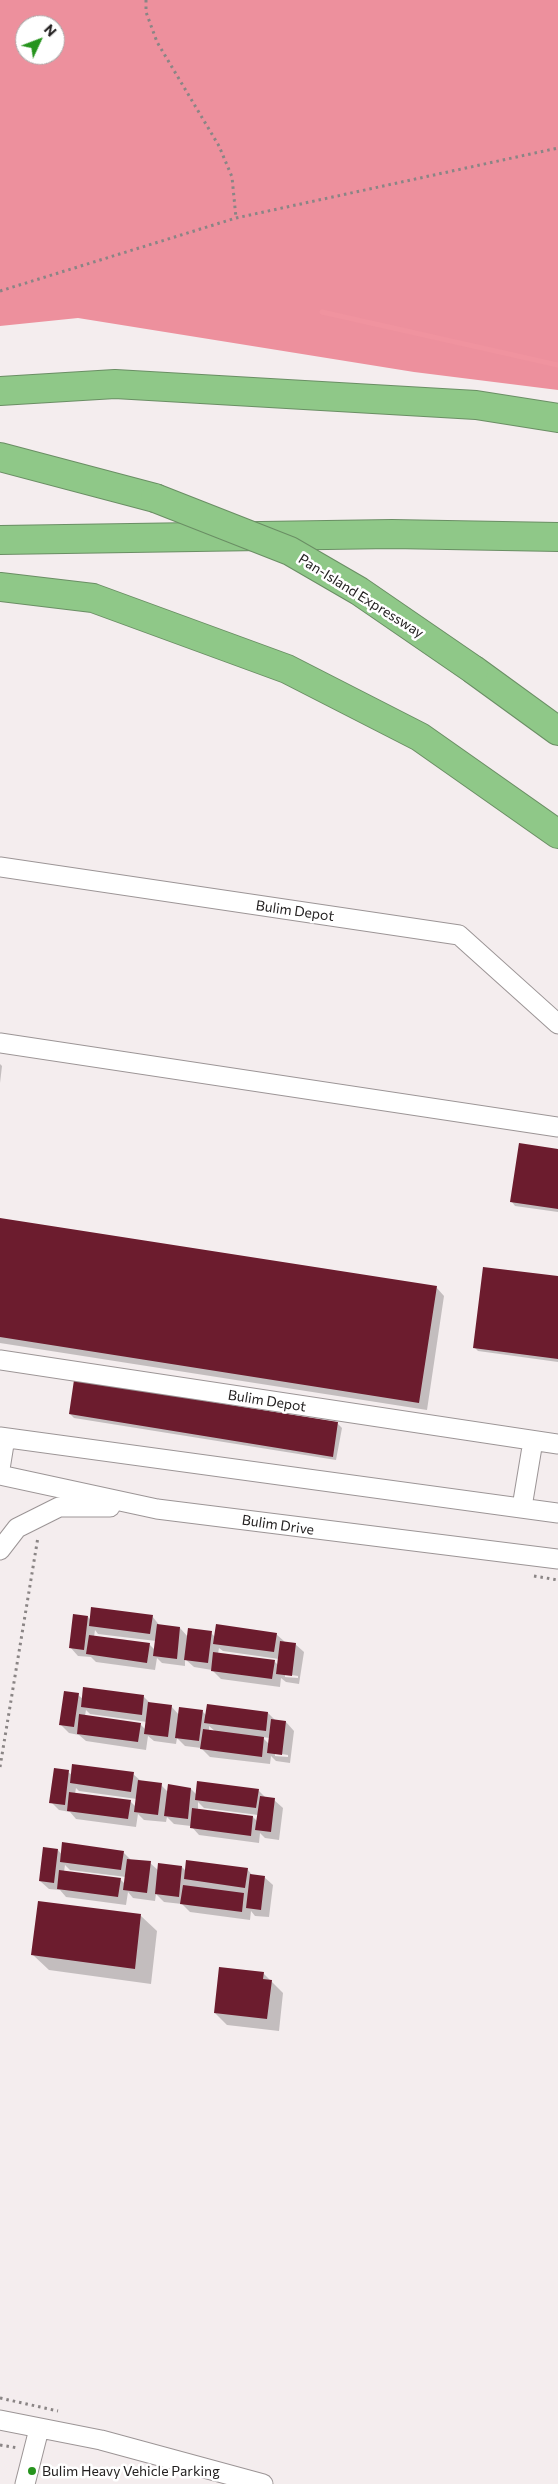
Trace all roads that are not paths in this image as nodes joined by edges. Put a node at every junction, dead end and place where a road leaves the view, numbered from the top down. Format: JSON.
{"nodes":[{"id":1,"x":0,"y":391,"type":"edge"},
{"id":2,"x":558,"y":418,"type":"edge"},
{"id":3,"x":0,"y":457,"type":"edge"},
{"id":4,"x":558,"y":537,"type":"edge"},
{"id":5,"x":0,"y":540,"type":"edge"},
{"id":6,"x":0,"y":587,"type":"edge"},
{"id":7,"x":558,"y":731,"type":"edge"},
{"id":8,"x":558,"y":834,"type":"edge"},
{"id":9,"x":0,"y":867,"type":"edge"},
{"id":10,"x":558,"y":1024,"type":"edge"},
{"id":11,"x":0,"y":1043,"type":"edge"},
{"id":12,"x":558,"y":1127,"type":"edge"},
{"id":13,"x":0,"y":1360,"type":"edge"},
{"id":14,"x":3,"y":1437,"type":"edge"},
{"id":15,"x":533,"y":1441,"type":"junction"},
{"id":16,"x":558,"y":1444,"type":"edge"},
{"id":17,"x":0,"y":1470,"type":"edge"},
{"id":18,"x":0,"y":1475,"type":"edge"},
{"id":19,"x":522,"y":1507,"type":"junction"},
{"id":20,"x":157,"y":1509,"type":"junction"},
{"id":21,"x":558,"y":1513,"type":"edge"},
{"id":22,"x":0,"y":1550,"type":"edge"},
{"id":23,"x":558,"y":1559,"type":"edge"},
{"id":24,"x":0,"y":2420,"type":"edge"},
{"id":25,"x":39,"y":2429,"type":"junction"},
{"id":26,"x":25,"y":2484,"type":"edge"},
{"id":27,"x":263,"y":2484,"type":"edge"}],
"edges":[{"from":1,"to":2,"type":"highway"},
{"from":3,"to":7,"type":"highway","name":"Pan-Island Expressway","bridge":true},
{"from":4,"to":5,"type":"highway"},
{"from":6,"to":8,"type":"highway"},
{"from":9,"to":10,"type":"street","name":"Bulim Depot"},
{"from":11,"to":12,"type":"street"},
{"from":13,"to":15,"type":"street","name":"Bulim Depot"},
{"from":14,"to":17,"type":"street"},
{"from":14,"to":19,"type":"street"},
{"from":15,"to":16,"type":"street","name":"Bulim Depot"},
{"from":15,"to":19,"type":"street"},
{"from":18,"to":20,"type":"street","name":"Bulim Drive"},
{"from":19,"to":21,"type":"street"},
{"from":20,"to":22,"type":"street"},
{"from":20,"to":23,"type":"street","name":"Bulim Drive"},
{"from":24,"to":25,"type":"street"},
{"from":25,"to":26,"type":"street"},
{"from":25,"to":27,"type":"street"}]}
